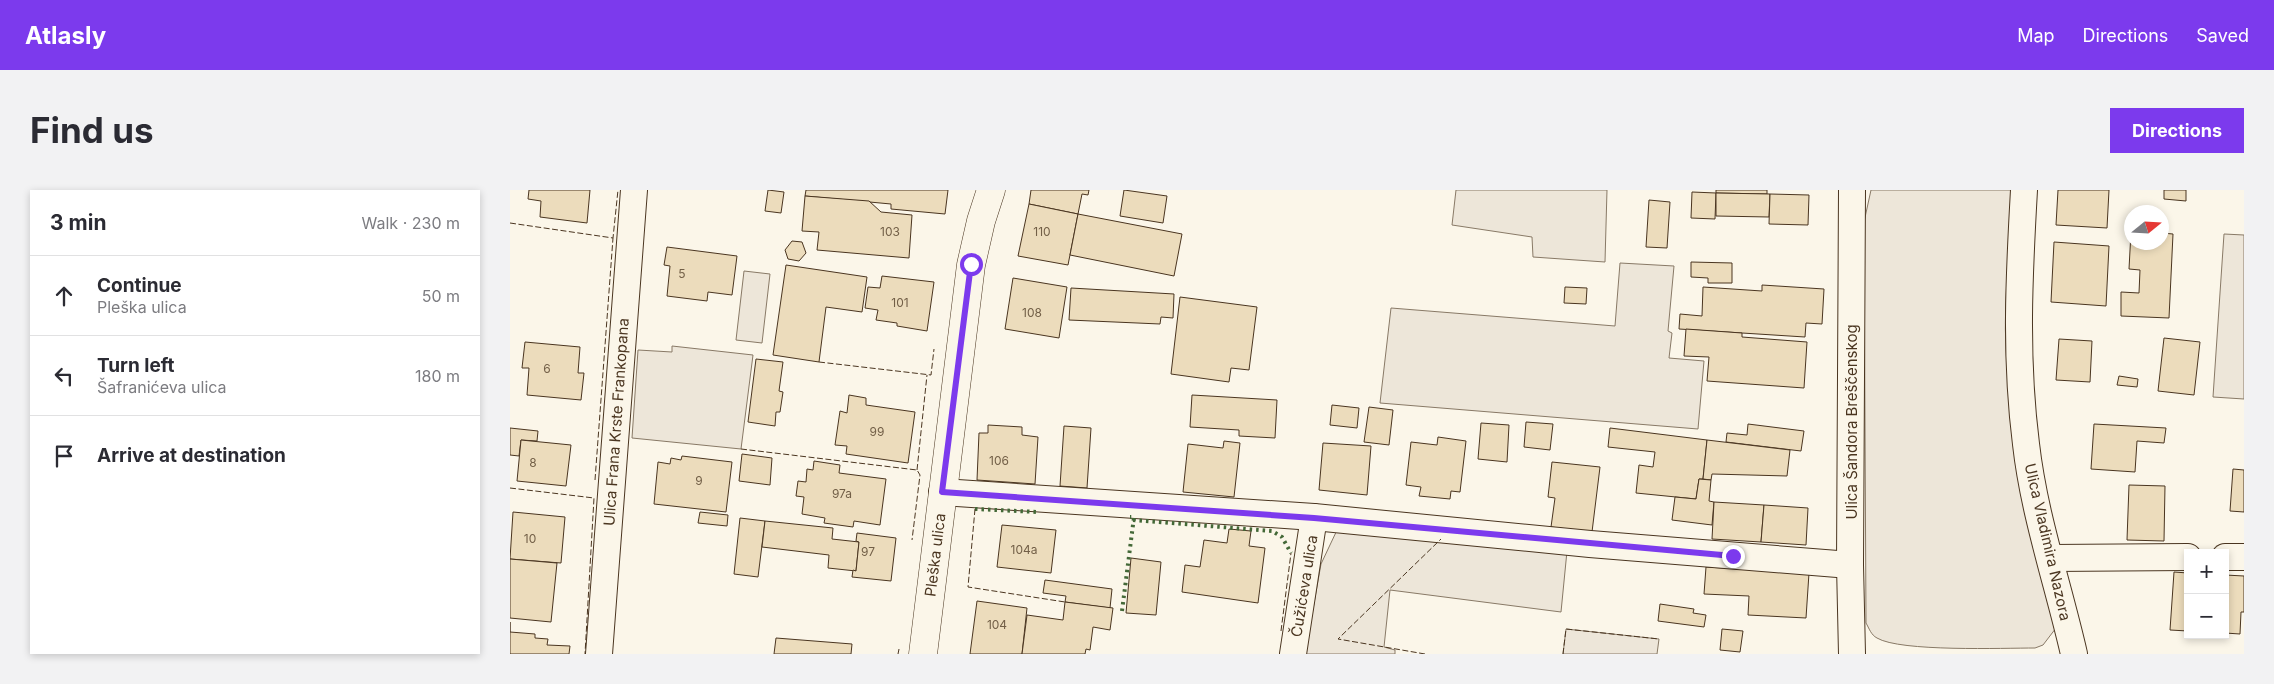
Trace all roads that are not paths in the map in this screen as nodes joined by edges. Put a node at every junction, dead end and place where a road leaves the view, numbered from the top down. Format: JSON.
{"nodes":[{"id":1,"x":634,"y":190,"type":"edge"},
{"id":2,"x":992,"y":190,"type":"edge"},
{"id":3,"x":1852,"y":190,"type":"edge"},
{"id":4,"x":2024,"y":190,"type":"edge"},
{"id":5,"x":942,"y":492,"type":"junction"},
{"id":6,"x":1314,"y":518,"type":"junction"},
{"id":7,"x":2184,"y":557,"type":"edge"},
{"id":8,"x":2229,"y":557,"type":"edge"},
{"id":9,"x":2244,"y":557,"type":"edge"},
{"id":10,"x":2050,"y":558,"type":"junction"},
{"id":11,"x":1850,"y":565,"type":"junction"},
{"id":12,"x":599,"y":654,"type":"edge"},
{"id":13,"x":923,"y":654,"type":"edge"},
{"id":14,"x":1293,"y":654,"type":"edge"},
{"id":15,"x":1852,"y":654,"type":"edge"},
{"id":16,"x":1860,"y":654,"type":"edge"},
{"id":17,"x":2074,"y":654,"type":"edge"}],
"edges":[{"from":1,"to":12,"type":"street","name":"Ulica Frana Krste Frankopana"},
{"from":2,"to":5,"type":"street","name":"Pleška ulica"},
{"from":3,"to":11,"type":"street","name":"Ulica Šandora Breščenskog"},
{"from":4,"to":10,"type":"street","name":"Ulica Vladimira Nazora"},
{"from":5,"to":6,"type":"street"},
{"from":5,"to":13,"type":"street","name":"Pleška ulica"},
{"from":6,"to":11,"type":"street"},
{"from":6,"to":14,"type":"street","name":"Čužićeva ulica"},
{"from":7,"to":10,"type":"street"},
{"from":8,"to":9,"type":"street"},
{"from":10,"to":17,"type":"street","name":"Ulica Vladimira Nazora"},
{"from":11,"to":15,"type":"street","name":"Ulica Šandora Breščenskog"},
{"from":15,"to":16,"type":"street"}]}
